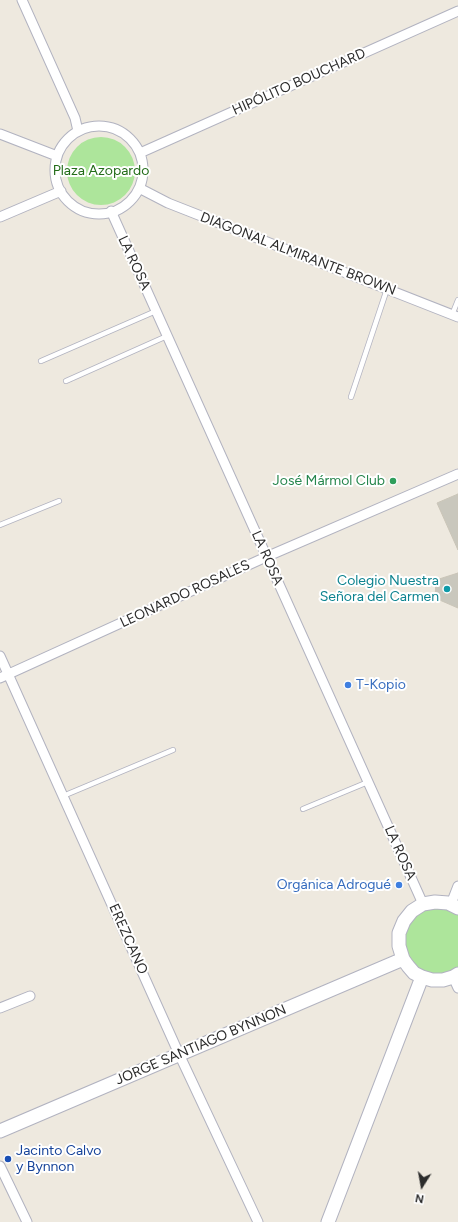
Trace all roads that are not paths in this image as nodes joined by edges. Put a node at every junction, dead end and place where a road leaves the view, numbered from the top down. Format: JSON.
{"nodes":[{"id":1,"x":22,"y":0,"type":"edge"},
{"id":2,"x":458,"y":11,"type":"edge"},
{"id":3,"x":78,"y":131,"type":"junction"},
{"id":4,"x":0,"y":134,"type":"edge"},
{"id":5,"x":140,"y":153,"type":"junction"},
{"id":6,"x":57,"y":156,"type":"junction"},
{"id":7,"x":139,"y":188,"type":"junction"},
{"id":8,"x":61,"y":191,"type":"junction"},
{"id":9,"x":111,"y":212,"type":"junction"},
{"id":10,"x":0,"y":217,"type":"edge"},
{"id":11,"x":387,"y":289,"type":"junction"},
{"id":12,"x":458,"y":300,"type":"edge"},
{"id":13,"x":156,"y":311,"type":"junction"},
{"id":14,"x":455,"y":316,"type":"edge"},
{"id":15,"x":167,"y":336,"type":"junction"},
{"id":16,"x":42,"y":361,"type":"dead end"},
{"id":17,"x":66,"y":381,"type":"dead end"},
{"id":18,"x":351,"y":397,"type":"dead end"},
{"id":19,"x":458,"y":474,"type":"edge"},
{"id":20,"x":59,"y":501,"type":"dead end"},
{"id":21,"x":0,"y":525,"type":"edge"},
{"id":22,"x":266,"y":557,"type":"junction"},
{"id":23,"x":0,"y":656,"type":"edge"},
{"id":24,"x":4,"y":676,"type":"edge"},
{"id":25,"x":173,"y":750,"type":"dead end"},
{"id":26,"x":368,"y":782,"type":"junction"},
{"id":27,"x":63,"y":796,"type":"junction"},
{"id":28,"x":303,"y":809,"type":"dead end"},
{"id":29,"x":458,"y":886,"type":"edge"},
{"id":30,"x":423,"y":904,"type":"junction"},
{"id":31,"x":454,"y":906,"type":"edge"},
{"id":32,"x":403,"y":959,"type":"junction"},
{"id":33,"x":422,"y":977,"type":"junction"},
{"id":34,"x":456,"y":980,"type":"edge"},
{"id":35,"x":30,"y":996,"type":"dead end"},
{"id":36,"x":0,"y":1008,"type":"edge"},
{"id":37,"x":180,"y":1054,"type":"junction"},
{"id":38,"x":0,"y":1131,"type":"edge"},
{"id":39,"x":0,"y":1166,"type":"edge"},
{"id":40,"x":27,"y":1222,"type":"edge"},
{"id":41,"x":258,"y":1222,"type":"edge"},
{"id":42,"x":328,"y":1222,"type":"edge"}],
"edges":[{"from":1,"to":3,"type":"street"},
{"from":2,"to":5,"type":"street","name":"HIPÓLITO BOUCHARD"},
{"from":3,"to":5,"type":"street"},
{"from":3,"to":6,"type":"street"},
{"from":4,"to":6,"type":"street"},
{"from":5,"to":7,"type":"street"},
{"from":6,"to":8,"type":"street"},
{"from":7,"to":9,"type":"street"},
{"from":7,"to":11,"type":"street","name":"DIAGONAL ALMIRANTE BROWN"},
{"from":8,"to":9,"type":"street"},
{"from":8,"to":10,"type":"street"},
{"from":9,"to":13,"type":"street","name":"LA ROSA"},
{"from":11,"to":14,"type":"street","name":"DIAGONAL ALMIRANTE BROWN"},
{"from":11,"to":18,"type":"lane"},
{"from":12,"to":14,"type":"lane"},
{"from":13,"to":15,"type":"street","name":"LA ROSA"},
{"from":13,"to":16,"type":"lane"},
{"from":15,"to":17,"type":"lane"},
{"from":15,"to":22,"type":"street","name":"LA ROSA"},
{"from":19,"to":22,"type":"street","name":"LEONARDO ROSALES"},
{"from":20,"to":21,"type":"lane"},
{"from":22,"to":24,"type":"street","name":"LEONARDO ROSALES"},
{"from":22,"to":26,"type":"street","name":"LA ROSA"},
{"from":23,"to":24,"type":"street","name":"EREZCANO"},
{"from":24,"to":27,"type":"street","name":"EREZCANO"},
{"from":25,"to":27,"type":"lane"},
{"from":26,"to":28,"type":"lane"},
{"from":26,"to":30,"type":"street","name":"LA ROSA"},
{"from":27,"to":37,"type":"street","name":"EREZCANO"},
{"from":29,"to":31,"type":"street"},
{"from":30,"to":31,"type":"street"},
{"from":30,"to":32,"type":"street"},
{"from":32,"to":33,"type":"street"},
{"from":32,"to":37,"type":"street","name":"JORGE SANTIAGO BYNNON"},
{"from":33,"to":34,"type":"street"},
{"from":33,"to":42,"type":"street"},
{"from":35,"to":36,"type":"street"},
{"from":37,"to":38,"type":"street","name":"JORGE SANTIAGO BYNNON"},
{"from":37,"to":41,"type":"street","name":"EREZCANO"},
{"from":39,"to":40,"type":"street"}]}
